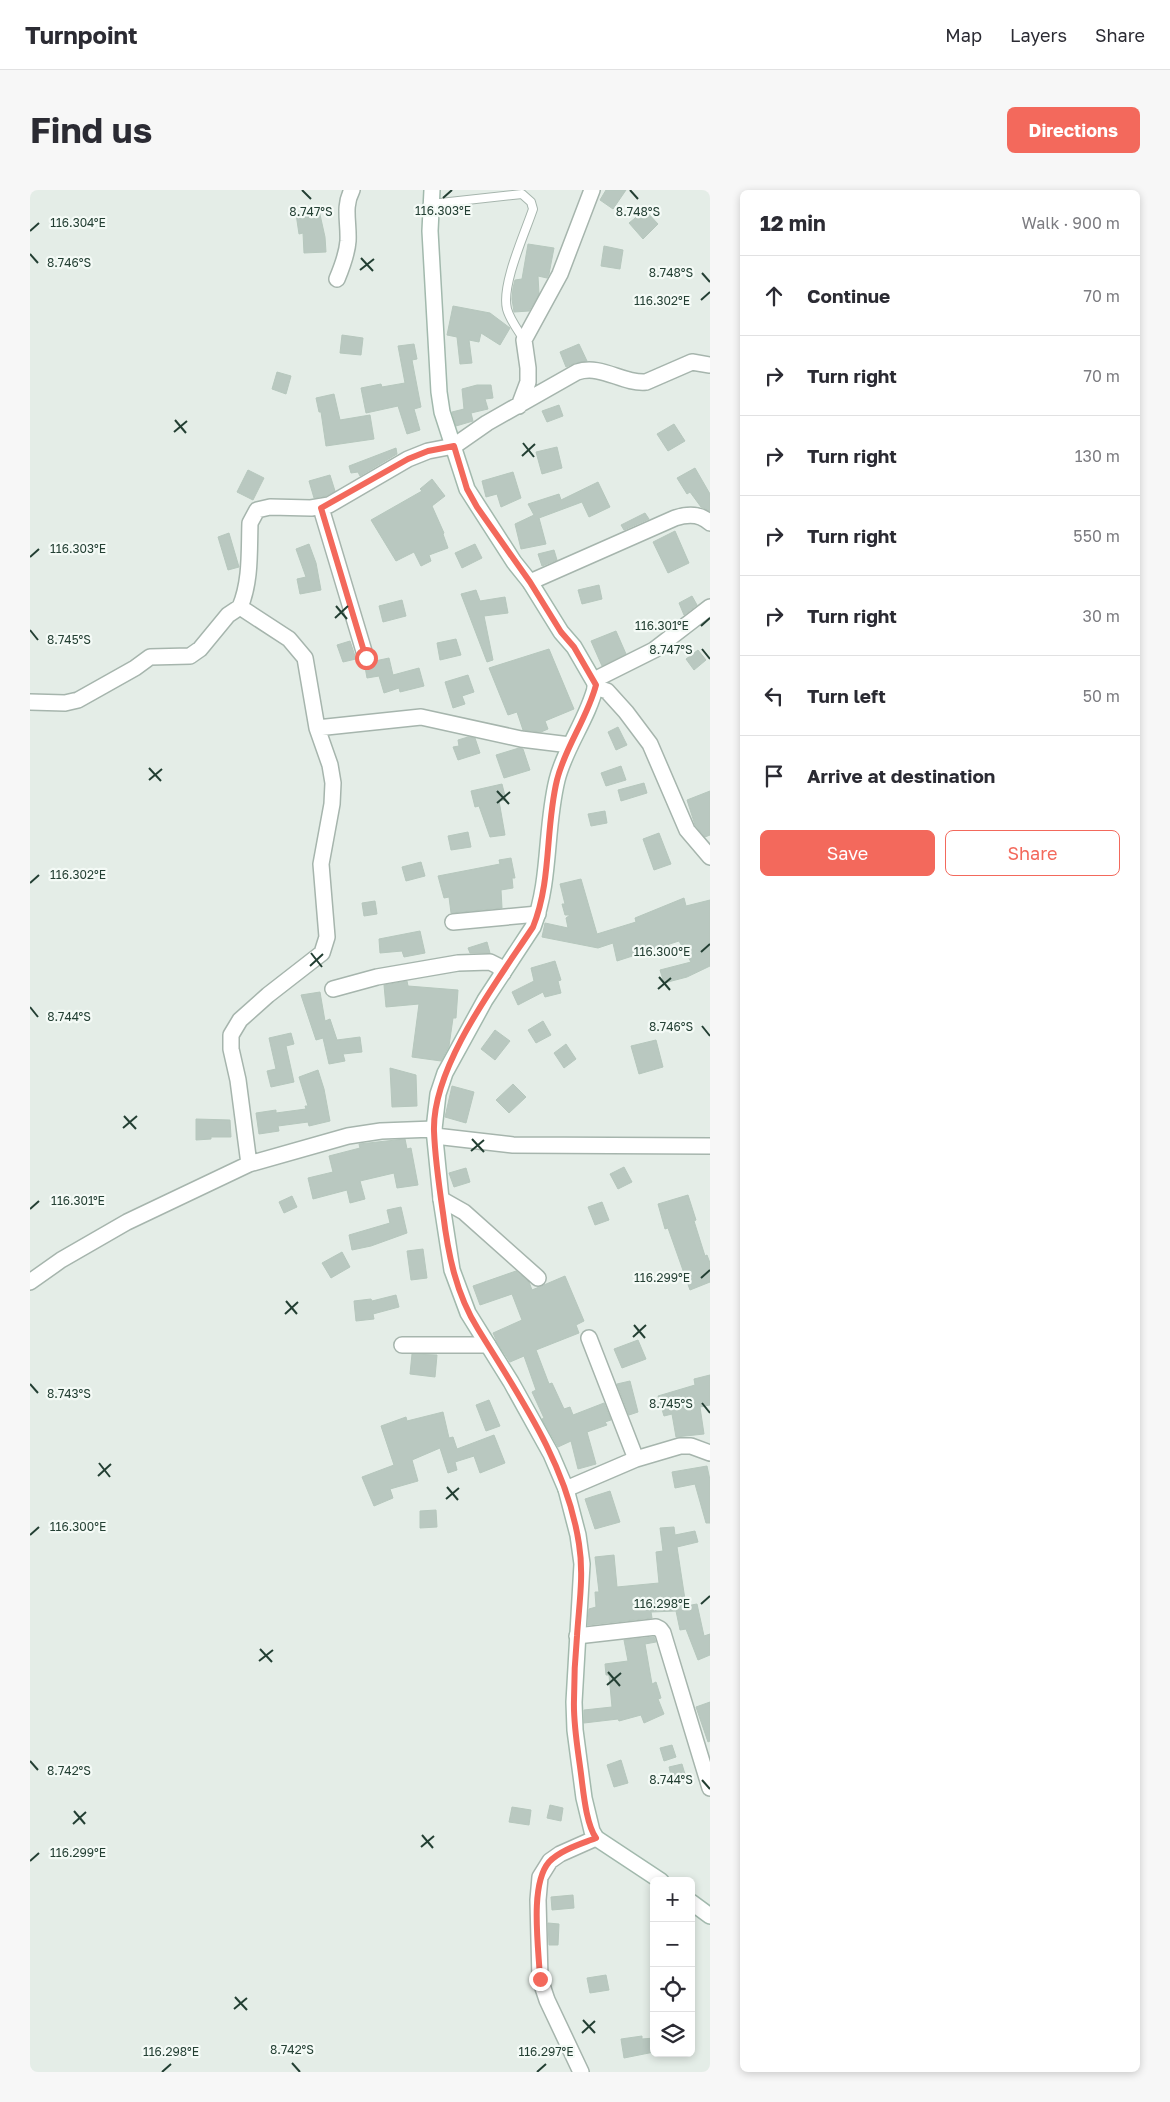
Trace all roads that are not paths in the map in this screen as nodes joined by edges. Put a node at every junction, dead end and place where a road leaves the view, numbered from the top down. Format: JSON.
{"nodes":[{"id":1,"x":352,"y":190,"type":"edge"},
{"id":2,"x":592,"y":190,"type":"edge"},
{"id":3,"x":431,"y":197,"type":"edge"},
{"id":4,"x":337,"y":279,"type":"dead end"},
{"id":5,"x":524,"y":340,"type":"junction"},
{"id":6,"x":710,"y":365,"type":"edge"},
{"id":7,"x":519,"y":406,"type":"junction"},
{"id":8,"x":454,"y":446,"type":"junction"},
{"id":9,"x":321,"y":508,"type":"junction"},
{"id":10,"x":710,"y":523,"type":"edge"},
{"id":11,"x":530,"y":582,"type":"junction"},
{"id":12,"x":240,"y":607,"type":"junction"},
{"id":13,"x":710,"y":607,"type":"edge"},
{"id":14,"x":366,"y":658,"type":"dead end"},
{"id":15,"x":595,"y":683,"type":"junction"},
{"id":16,"x":30,"y":702,"type":"edge"},
{"id":17,"x":317,"y":728,"type":"junction"},
{"id":18,"x":570,"y":745,"type":"junction"},
{"id":19,"x":710,"y":857,"type":"edge"},
{"id":20,"x":538,"y":914,"type":"junction"},
{"id":21,"x":453,"y":922,"type":"dead end"},
{"id":22,"x":503,"y":973,"type":"junction"},
{"id":23,"x":333,"y":989,"type":"dead end"},
{"id":24,"x":434,"y":1133,"type":"junction"},
{"id":25,"x":710,"y":1146,"type":"edge"},
{"id":26,"x":249,"y":1164,"type":"junction"},
{"id":27,"x":441,"y":1199,"type":"junction"},
{"id":28,"x":538,"y":1278,"type":"dead end"},
{"id":29,"x":30,"y":1282,"type":"edge"},
{"id":30,"x":590,"y":1338,"type":"dead end"},
{"id":31,"x":402,"y":1346,"type":"dead end"},
{"id":32,"x":488,"y":1346,"type":"junction"},
{"id":33,"x":710,"y":1454,"type":"edge"},
{"id":34,"x":636,"y":1459,"type":"junction"},
{"id":35,"x":566,"y":1489,"type":"junction"},
{"id":36,"x":577,"y":1636,"type":"junction"},
{"id":37,"x":710,"y":1788,"type":"edge"},
{"id":38,"x":596,"y":1838,"type":"junction"},
{"id":39,"x":655,"y":1877,"type":"edge"},
{"id":40,"x":695,"y":1905,"type":"edge"},
{"id":41,"x":710,"y":1916,"type":"edge"},
{"id":42,"x":581,"y":2072,"type":"edge"}],
"edges":[{"from":1,"to":4,"type":"street"},
{"from":2,"to":5,"type":"street"},
{"from":3,"to":5,"type":"lane"},
{"from":3,"to":8,"type":"street"},
{"from":5,"to":7,"type":"street"},
{"from":6,"to":7,"type":"street"},
{"from":7,"to":8,"type":"street"},
{"from":8,"to":9,"type":"street"},
{"from":8,"to":11,"type":"street"},
{"from":9,"to":12,"type":"street"},
{"from":9,"to":14,"type":"street"},
{"from":10,"to":11,"type":"street"},
{"from":11,"to":15,"type":"street"},
{"from":12,"to":16,"type":"street"},
{"from":12,"to":17,"type":"street"},
{"from":13,"to":15,"type":"street"},
{"from":15,"to":18,"type":"street"},
{"from":15,"to":19,"type":"street"},
{"from":17,"to":18,"type":"street"},
{"from":17,"to":26,"type":"street"},
{"from":18,"to":20,"type":"street"},
{"from":20,"to":21,"type":"street"},
{"from":20,"to":22,"type":"street"},
{"from":22,"to":23,"type":"street"},
{"from":22,"to":24,"type":"street"},
{"from":24,"to":25,"type":"street"},
{"from":24,"to":26,"type":"street"},
{"from":24,"to":27,"type":"street"},
{"from":26,"to":29,"type":"street"},
{"from":27,"to":28,"type":"street"},
{"from":27,"to":32,"type":"street"},
{"from":30,"to":34,"type":"street"},
{"from":31,"to":32,"type":"street"},
{"from":32,"to":35,"type":"street"},
{"from":33,"to":34,"type":"street"},
{"from":34,"to":35,"type":"street"},
{"from":35,"to":36,"type":"street"},
{"from":36,"to":37,"type":"street"},
{"from":36,"to":38,"type":"street"},
{"from":38,"to":39,"type":"street"},
{"from":38,"to":42,"type":"street"},
{"from":40,"to":41,"type":"street"}]}
